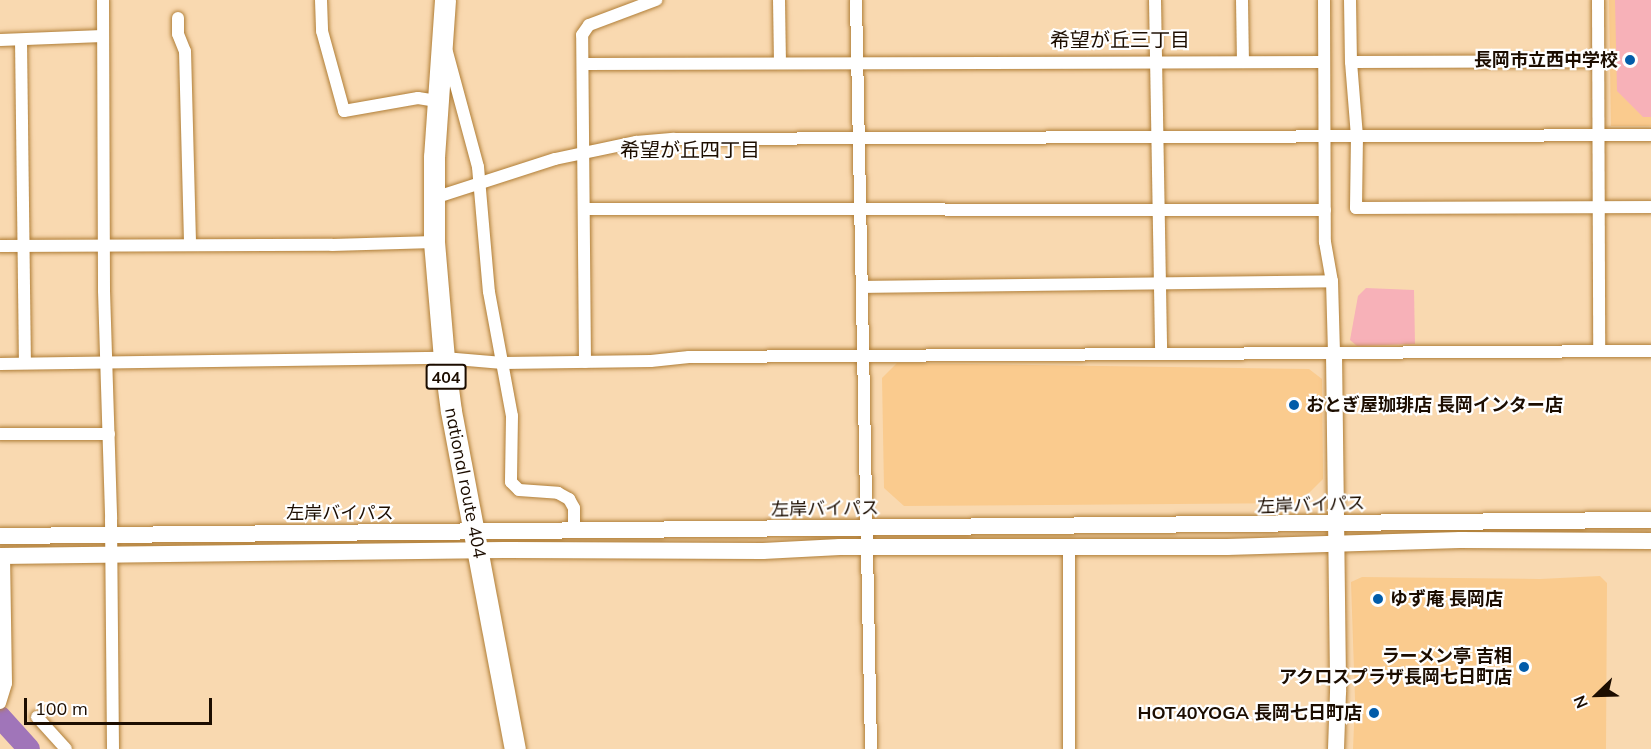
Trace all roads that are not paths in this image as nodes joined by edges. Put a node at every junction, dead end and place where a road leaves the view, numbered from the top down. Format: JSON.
{"nodes":[{"id":1,"x":103,"y":0,"type":"edge"},
{"id":2,"x":321,"y":0,"type":"edge"},
{"id":3,"x":445,"y":0,"type":"edge"},
{"id":4,"x":656,"y":0,"type":"edge"},
{"id":5,"x":779,"y":0,"type":"edge"},
{"id":6,"x":856,"y":0,"type":"edge"},
{"id":7,"x":1155,"y":0,"type":"edge"},
{"id":8,"x":1242,"y":0,"type":"edge"},
{"id":9,"x":1324,"y":0,"type":"edge"},
{"id":10,"x":1350,"y":0,"type":"edge"},
{"id":11,"x":1598,"y":0,"type":"edge"},
{"id":12,"x":178,"y":18,"type":"dead end"},
{"id":13,"x":103,"y":36,"type":"junction"},
{"id":14,"x":443,"y":39,"type":"junction"},
{"id":15,"x":0,"y":40,"type":"edge"},
{"id":16,"x":21,"y":40,"type":"junction"},
{"id":17,"x":1597,"y":61,"type":"junction"},
{"id":18,"x":780,"y":62,"type":"junction"},
{"id":19,"x":858,"y":62,"type":"junction"},
{"id":20,"x":1156,"y":62,"type":"junction"},
{"id":21,"x":1243,"y":62,"type":"junction"},
{"id":22,"x":1324,"y":62,"type":"junction"},
{"id":23,"x":1351,"y":62,"type":"junction"},
{"id":24,"x":583,"y":64,"type":"junction"},
{"id":25,"x":437,"y":101,"type":"junction"},
{"id":26,"x":1597,"y":135,"type":"junction"},
{"id":27,"x":1651,"y":135,"type":"edge"},
{"id":28,"x":1158,"y":136,"type":"junction"},
{"id":29,"x":1325,"y":136,"type":"junction"},
{"id":30,"x":1357,"y":136,"type":"junction"},
{"id":31,"x":861,"y":137,"type":"junction"},
{"id":32,"x":582,"y":152,"type":"junction"},
{"id":33,"x":480,"y":181,"type":"junction"},
{"id":34,"x":434,"y":198,"type":"junction"},
{"id":35,"x":1598,"y":207,"type":"junction"},
{"id":36,"x":1651,"y":207,"type":"edge"},
{"id":37,"x":861,"y":208,"type":"junction"},
{"id":38,"x":584,"y":209,"type":"junction"},
{"id":39,"x":1158,"y":209,"type":"junction"},
{"id":40,"x":1325,"y":210,"type":"junction"},
{"id":41,"x":434,"y":242,"type":"junction"},
{"id":42,"x":189,"y":245,"type":"junction"},
{"id":43,"x":0,"y":246,"type":"edge"},
{"id":44,"x":24,"y":246,"type":"junction"},
{"id":45,"x":104,"y":247,"type":"junction"},
{"id":46,"x":1332,"y":281,"type":"junction"},
{"id":47,"x":1160,"y":284,"type":"junction"},
{"id":48,"x":863,"y":286,"type":"junction"},
{"id":49,"x":1599,"y":351,"type":"junction"},
{"id":50,"x":1651,"y":351,"type":"edge"},
{"id":51,"x":1334,"y":353,"type":"junction"},
{"id":52,"x":1161,"y":354,"type":"junction"},
{"id":53,"x":864,"y":356,"type":"junction"},
{"id":54,"x":444,"y":358,"type":"junction"},
{"id":55,"x":585,"y":362,"type":"junction"},
{"id":56,"x":25,"y":363,"type":"junction"},
{"id":57,"x":107,"y":363,"type":"junction"},
{"id":58,"x":503,"y":363,"type":"junction"},
{"id":59,"x":0,"y":364,"type":"edge"},
{"id":60,"x":0,"y":434,"type":"edge"},
{"id":61,"x":109,"y":434,"type":"junction"},
{"id":62,"x":1651,"y":520,"type":"edge"},
{"id":63,"x":1336,"y":523,"type":"junction"},
{"id":64,"x":868,"y":526,"type":"junction"},
{"id":65,"x":574,"y":529,"type":"junction"},
{"id":66,"x":111,"y":535,"type":"junction"},
{"id":67,"x":0,"y":536,"type":"edge"},
{"id":68,"x":476,"y":541,"type":"junction"},
{"id":69,"x":1651,"y":541,"type":"edge"},
{"id":70,"x":1336,"y":543,"type":"junction"},
{"id":71,"x":867,"y":547,"type":"junction"},
{"id":72,"x":1069,"y":548,"type":"junction"},
{"id":73,"x":110,"y":554,"type":"junction"},
{"id":74,"x":2,"y":556,"type":"edge"},
{"id":75,"x":1,"y":702,"type":"edge"},
{"id":76,"x":37,"y":717,"type":"dead end"},
{"id":77,"x":66,"y":749,"type":"edge"},
{"id":78,"x":113,"y":749,"type":"edge"},
{"id":79,"x":515,"y":749,"type":"edge"},
{"id":80,"x":871,"y":749,"type":"edge"},
{"id":81,"x":1070,"y":749,"type":"edge"},
{"id":82,"x":1336,"y":749,"type":"edge"}],
"edges":[{"from":1,"to":13,"type":"street"},
{"from":2,"to":25,"type":"street"},
{"from":3,"to":14,"type":"highway","name":"national route 404","number":"404"},
{"from":4,"to":24,"type":"street"},
{"from":5,"to":18,"type":"street"},
{"from":6,"to":19,"type":"street"},
{"from":7,"to":20,"type":"street"},
{"from":8,"to":21,"type":"street"},
{"from":9,"to":22,"type":"street"},
{"from":10,"to":23,"type":"street"},
{"from":11,"to":17,"type":"street"},
{"from":12,"to":42,"type":"street"},
{"from":13,"to":16,"type":"street"},
{"from":13,"to":45,"type":"street"},
{"from":14,"to":25,"type":"highway","name":"national route 404","number":"404"},
{"from":14,"to":33,"type":"street"},
{"from":15,"to":16,"type":"street"},
{"from":16,"to":44,"type":"street"},
{"from":17,"to":23,"type":"street"},
{"from":17,"to":26,"type":"street"},
{"from":18,"to":19,"type":"street"},
{"from":18,"to":24,"type":"street"},
{"from":19,"to":20,"type":"street"},
{"from":19,"to":31,"type":"street"},
{"from":20,"to":21,"type":"street"},
{"from":20,"to":28,"type":"street"},
{"from":21,"to":22,"type":"street"},
{"from":22,"to":29,"type":"street"},
{"from":23,"to":30,"type":"street"},
{"from":24,"to":32,"type":"street"},
{"from":25,"to":34,"type":"highway","name":"national route 404","number":"404"},
{"from":26,"to":27,"type":"street"},
{"from":26,"to":30,"type":"street"},
{"from":26,"to":35,"type":"street"},
{"from":28,"to":29,"type":"street"},
{"from":28,"to":31,"type":"street"},
{"from":28,"to":39,"type":"street"},
{"from":29,"to":30,"type":"street"},
{"from":29,"to":40,"type":"street"},
{"from":30,"to":35,"type":"street"},
{"from":31,"to":32,"type":"street"},
{"from":31,"to":37,"type":"street"},
{"from":32,"to":33,"type":"street"},
{"from":32,"to":38,"type":"street"},
{"from":33,"to":34,"type":"street"},
{"from":33,"to":58,"type":"street"},
{"from":34,"to":41,"type":"highway","name":"national route 404","number":"404"},
{"from":35,"to":36,"type":"street"},
{"from":35,"to":49,"type":"street"},
{"from":37,"to":38,"type":"street"},
{"from":37,"to":39,"type":"street"},
{"from":37,"to":48,"type":"street"},
{"from":38,"to":55,"type":"street"},
{"from":39,"to":40,"type":"street"},
{"from":39,"to":47,"type":"street"},
{"from":40,"to":46,"type":"street"},
{"from":41,"to":42,"type":"street"},
{"from":41,"to":54,"type":"highway","name":"national route 404","number":"404"},
{"from":42,"to":45,"type":"street"},
{"from":43,"to":44,"type":"street"},
{"from":44,"to":45,"type":"street"},
{"from":44,"to":56,"type":"street"},
{"from":45,"to":57,"type":"street"},
{"from":46,"to":47,"type":"street"},
{"from":46,"to":51,"type":"street"},
{"from":47,"to":48,"type":"street"},
{"from":47,"to":52,"type":"street"},
{"from":48,"to":53,"type":"street"},
{"from":49,"to":50,"type":"street"},
{"from":49,"to":51,"type":"street"},
{"from":51,"to":52,"type":"street"},
{"from":51,"to":63,"type":"street"},
{"from":52,"to":53,"type":"street"},
{"from":53,"to":55,"type":"street"},
{"from":53,"to":64,"type":"street"},
{"from":54,"to":57,"type":"street"},
{"from":54,"to":58,"type":"street"},
{"from":54,"to":68,"type":"highway","name":"national route 404","number":"404"},
{"from":55,"to":58,"type":"street"},
{"from":56,"to":57,"type":"street"},
{"from":56,"to":59,"type":"street"},
{"from":57,"to":61,"type":"street"},
{"from":58,"to":65,"type":"street"},
{"from":60,"to":61,"type":"street"},
{"from":61,"to":66,"type":"street"},
{"from":62,"to":63,"type":"street","name":"左岸バイパス"},
{"from":63,"to":64,"type":"street","name":"左岸バイパス"},
{"from":63,"to":70,"type":"street"},
{"from":64,"to":65,"type":"street","name":"左岸バイパス"},
{"from":64,"to":71,"type":"street"},
{"from":65,"to":68,"type":"street","name":"左岸バイパス"},
{"from":66,"to":67,"type":"street","name":"左岸バイパス"},
{"from":66,"to":68,"type":"street","name":"左岸バイパス"},
{"from":66,"to":73,"type":"street"},
{"from":68,"to":71,"type":"street","name":"左岸バイパス"},
{"from":68,"to":73,"type":"street","name":"左岸バイパス"},
{"from":68,"to":79,"type":"highway","name":"national route 404","number":"404"},
{"from":69,"to":70,"type":"street","name":"左岸バイパス"},
{"from":70,"to":72,"type":"street","name":"左岸バイパス"},
{"from":70,"to":82,"type":"street"},
{"from":71,"to":72,"type":"street","name":"左岸バイパス"},
{"from":71,"to":80,"type":"street"},
{"from":72,"to":81,"type":"street"},
{"from":73,"to":74,"type":"street","name":"左岸バイパス"},
{"from":73,"to":78,"type":"street"},
{"from":74,"to":75,"type":"street"},
{"from":76,"to":77,"type":"street"}]}
